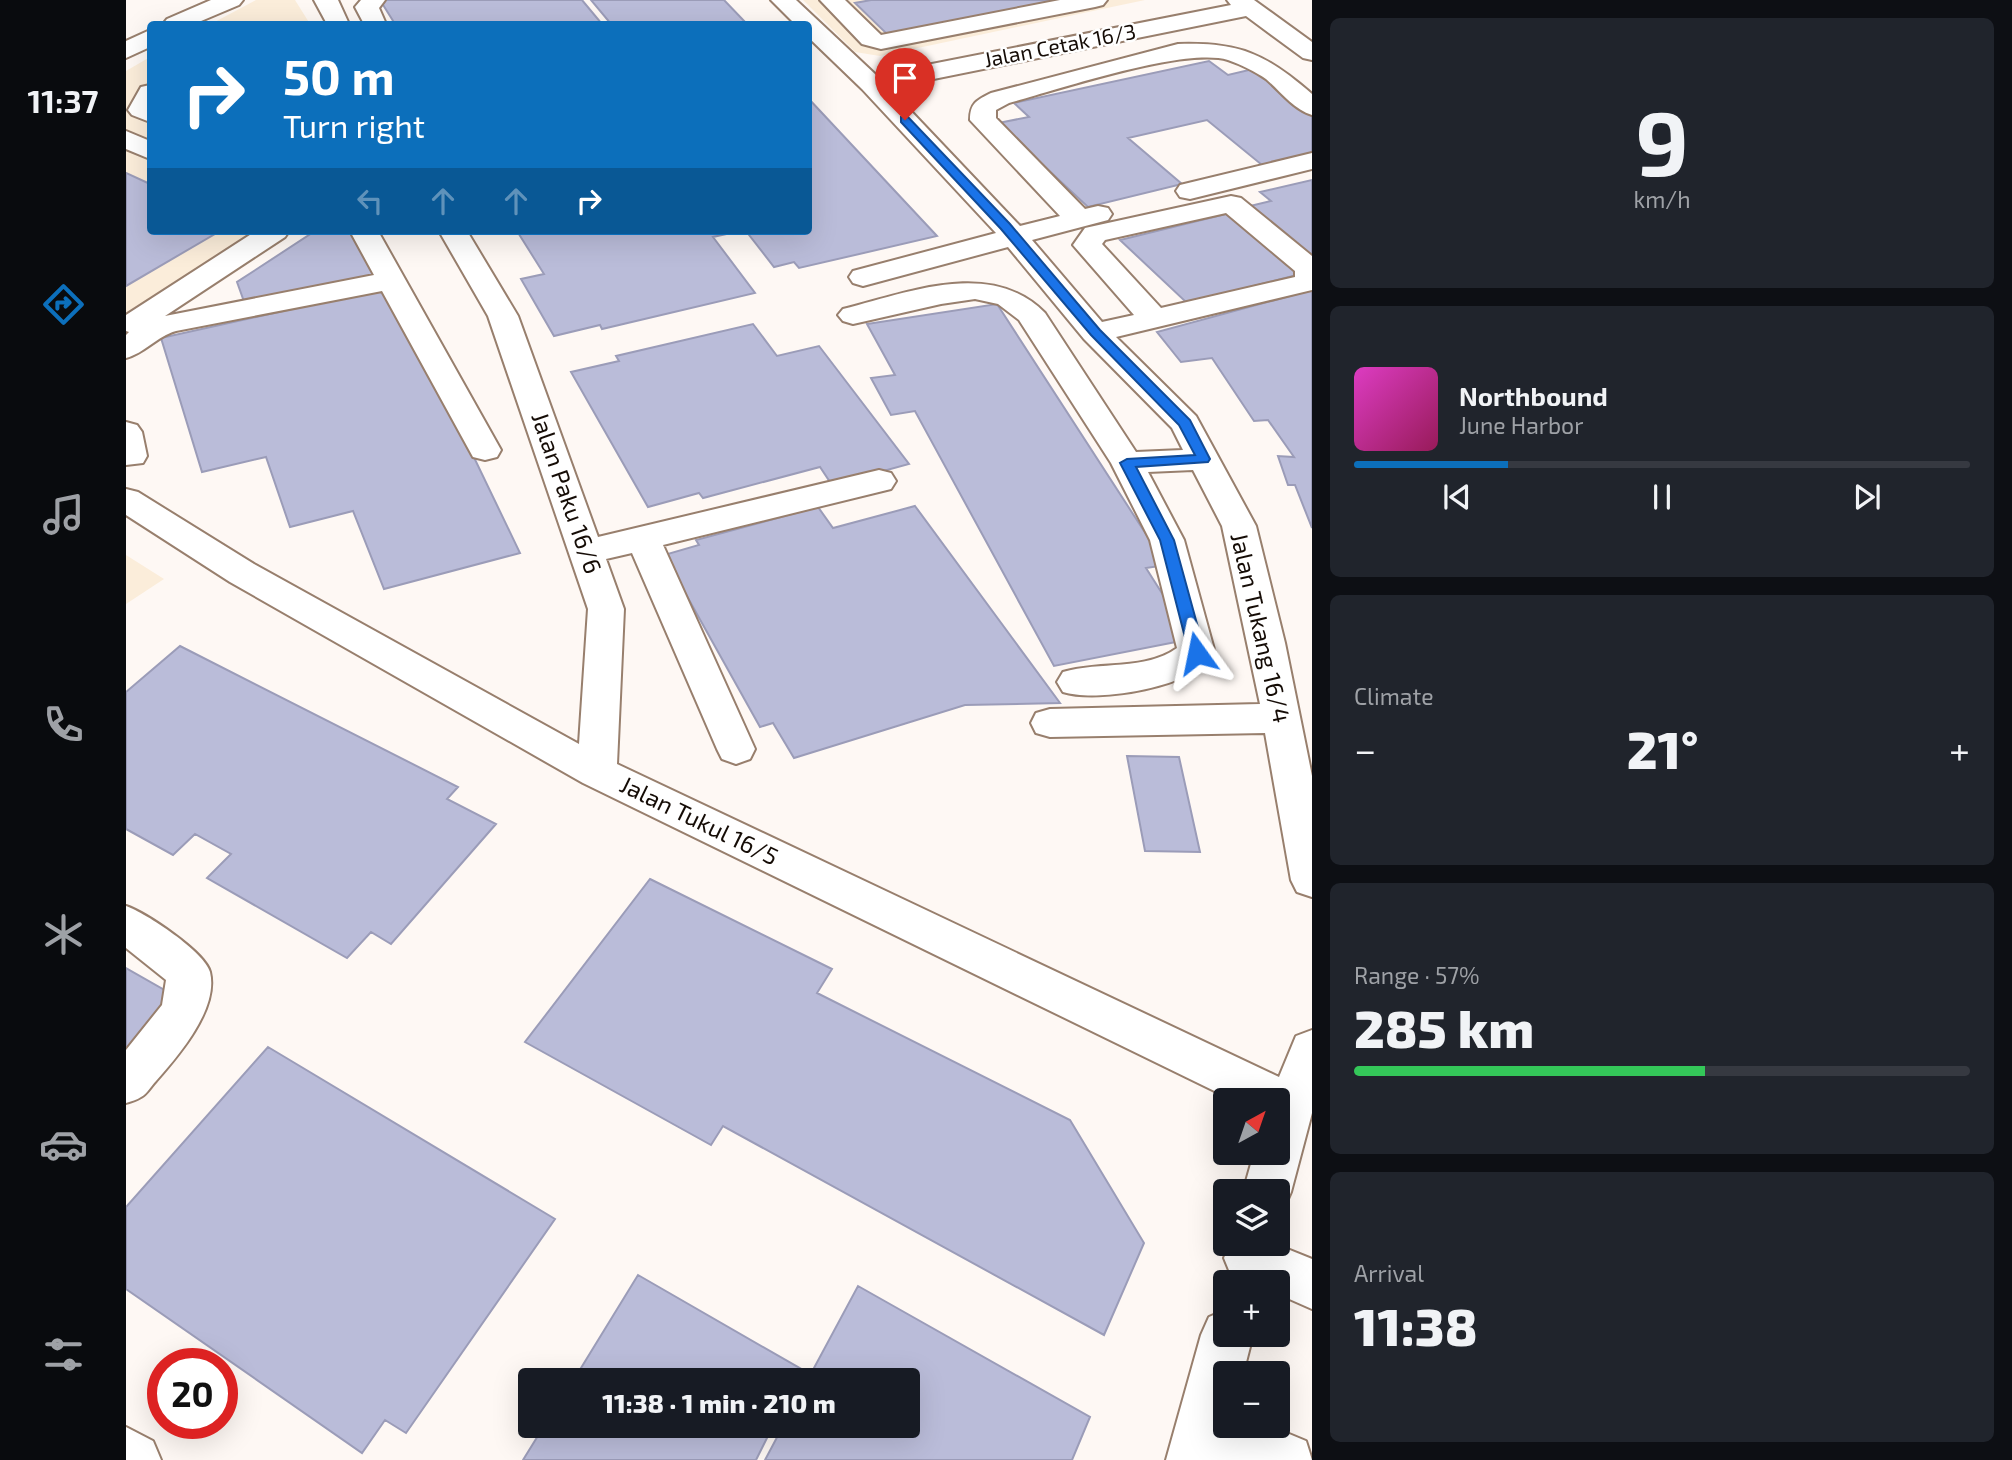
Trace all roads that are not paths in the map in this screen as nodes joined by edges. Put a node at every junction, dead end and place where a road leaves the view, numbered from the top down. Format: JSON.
{"nodes":[{"id":1,"x":231,"y":0,"type":"edge"},
{"id":2,"x":326,"y":0,"type":"edge"},
{"id":3,"x":373,"y":0,"type":"edge"},
{"id":4,"x":783,"y":0,"type":"edge"},
{"id":5,"x":1095,"y":0,"type":"edge"},
{"id":6,"x":836,"y":1,"type":"edge"},
{"id":7,"x":1244,"y":4,"type":"edge"},
{"id":8,"x":182,"y":21,"type":"edge"},
{"id":9,"x":336,"y":21,"type":"edge"},
{"id":10,"x":374,"y":21,"type":"edge"},
{"id":11,"x":798,"y":21,"type":"edge"},
{"id":12,"x":147,"y":39,"type":"edge"},
{"id":13,"x":126,"y":51,"type":"edge"},
{"id":14,"x":822,"y":53,"type":"edge"},
{"id":15,"x":1312,"y":53,"type":"edge"},
{"id":16,"x":871,"y":84,"type":"junction"},
{"id":17,"x":1312,"y":107,"type":"edge"},
{"id":18,"x":126,"y":139,"type":"edge"},
{"id":19,"x":147,"y":150,"type":"edge"},
{"id":20,"x":1312,"y":161,"type":"edge"},
{"id":21,"x":1079,"y":219,"type":"junction"},
{"id":22,"x":269,"y":235,"type":"edge"},
{"id":23,"x":366,"y":235,"type":"edge"},
{"id":24,"x":455,"y":235,"type":"edge"},
{"id":25,"x":1012,"y":235,"type":"junction"},
{"id":26,"x":863,"y":277,"type":"dead end"},
{"id":27,"x":392,"y":280,"type":"junction"},
{"id":28,"x":853,"y":315,"type":"dead end"},
{"id":29,"x":1154,"y":319,"type":"junction"},
{"id":30,"x":126,"y":328,"type":"edge"},
{"id":31,"x":1095,"y":332,"type":"junction"},
{"id":32,"x":126,"y":349,"type":"edge"},
{"id":33,"x":485,"y":450,"type":"dead end"},
{"id":34,"x":1203,"y":459,"type":"junction"},
{"id":35,"x":1127,"y":463,"type":"junction"},
{"id":36,"x":879,"y":481,"type":"dead end"},
{"id":37,"x":126,"y":500,"type":"edge"},
{"id":38,"x":643,"y":538,"type":"junction"},
{"id":39,"x":586,"y":552,"type":"junction"},
{"id":40,"x":1076,"y":682,"type":"dead end"},
{"id":41,"x":1282,"y":718,"type":"junction"},
{"id":42,"x":1050,"y":723,"type":"dead end"},
{"id":43,"x":736,"y":749,"type":"dead end"},
{"id":44,"x":597,"y":772,"type":"junction"},
{"id":45,"x":1312,"y":880,"type":"edge"},
{"id":46,"x":126,"y":924,"type":"edge"},
{"id":47,"x":1311,"y":1055,"type":"edge"},
{"id":48,"x":126,"y":1082,"type":"edge"},
{"id":49,"x":1291,"y":1105,"type":"junction"},
{"id":50,"x":1271,"y":1179,"type":"edge"},
{"id":51,"x":1248,"y":1262,"type":"edge"},
{"id":52,"x":1312,"y":1284,"type":"edge"},
{"id":53,"x":1224,"y":1347,"type":"edge"},
{"id":54,"x":1197,"y":1443,"type":"edge"},
{"id":55,"x":126,"y":1454,"type":"edge"},
{"id":56,"x":134,"y":1460,"type":"edge"},
{"id":57,"x":1287,"y":1460,"type":"edge"}],
"edges":[{"from":1,"to":8,"type":"street"},
{"from":2,"to":9,"type":"street"},
{"from":3,"to":10,"type":"street"},
{"from":4,"to":11,"type":"street","name":"Jalan Tukang 16/4"},
{"from":5,"to":6,"type":"street"},
{"from":7,"to":15,"type":"street"},
{"from":7,"to":16,"type":"street","name":"Jalan Cetak 16/3"},
{"from":12,"to":13,"type":"street"},
{"from":14,"to":16,"type":"street","name":"Jalan Tukang 16/4"},
{"from":16,"to":25,"type":"street","name":"Jalan Tukang 16/4"},
{"from":17,"to":21,"type":"street"},
{"from":18,"to":19,"type":"street"},
{"from":20,"to":21,"type":"street"},
{"from":21,"to":25,"type":"street"},
{"from":22,"to":30,"type":"street"},
{"from":23,"to":27,"type":"street"},
{"from":24,"to":39,"type":"street","name":"Jalan Paku 16/6"},
{"from":25,"to":26,"type":"street"},
{"from":25,"to":31,"type":"street","name":"Jalan Tukang 16/4"},
{"from":27,"to":32,"type":"street"},
{"from":27,"to":33,"type":"street"},
{"from":28,"to":35,"type":"street"},
{"from":29,"to":29,"type":"street"},
{"from":29,"to":31,"type":"street"},
{"from":31,"to":34,"type":"street","name":"Jalan Tukang 16/4"},
{"from":34,"to":35,"type":"street"},
{"from":34,"to":41,"type":"street","name":"Jalan Tukang 16/4"},
{"from":35,"to":40,"type":"street"},
{"from":36,"to":38,"type":"street"},
{"from":37,"to":44,"type":"street","name":"Jalan Tukul 16/5"},
{"from":38,"to":39,"type":"street"},
{"from":38,"to":43,"type":"street"},
{"from":39,"to":44,"type":"street","name":"Jalan Paku 16/6"},
{"from":41,"to":42,"type":"street"},
{"from":41,"to":45,"type":"street","name":"Jalan Tukang 16/4"},
{"from":44,"to":49,"type":"street","name":"Jalan Tukul 16/5"},
{"from":46,"to":48,"type":"street"},
{"from":47,"to":49,"type":"street"},
{"from":49,"to":50,"type":"street"},
{"from":51,"to":52,"type":"street"},
{"from":53,"to":54,"type":"street"},
{"from":54,"to":57,"type":"street"},
{"from":55,"to":56,"type":"street"}]}
